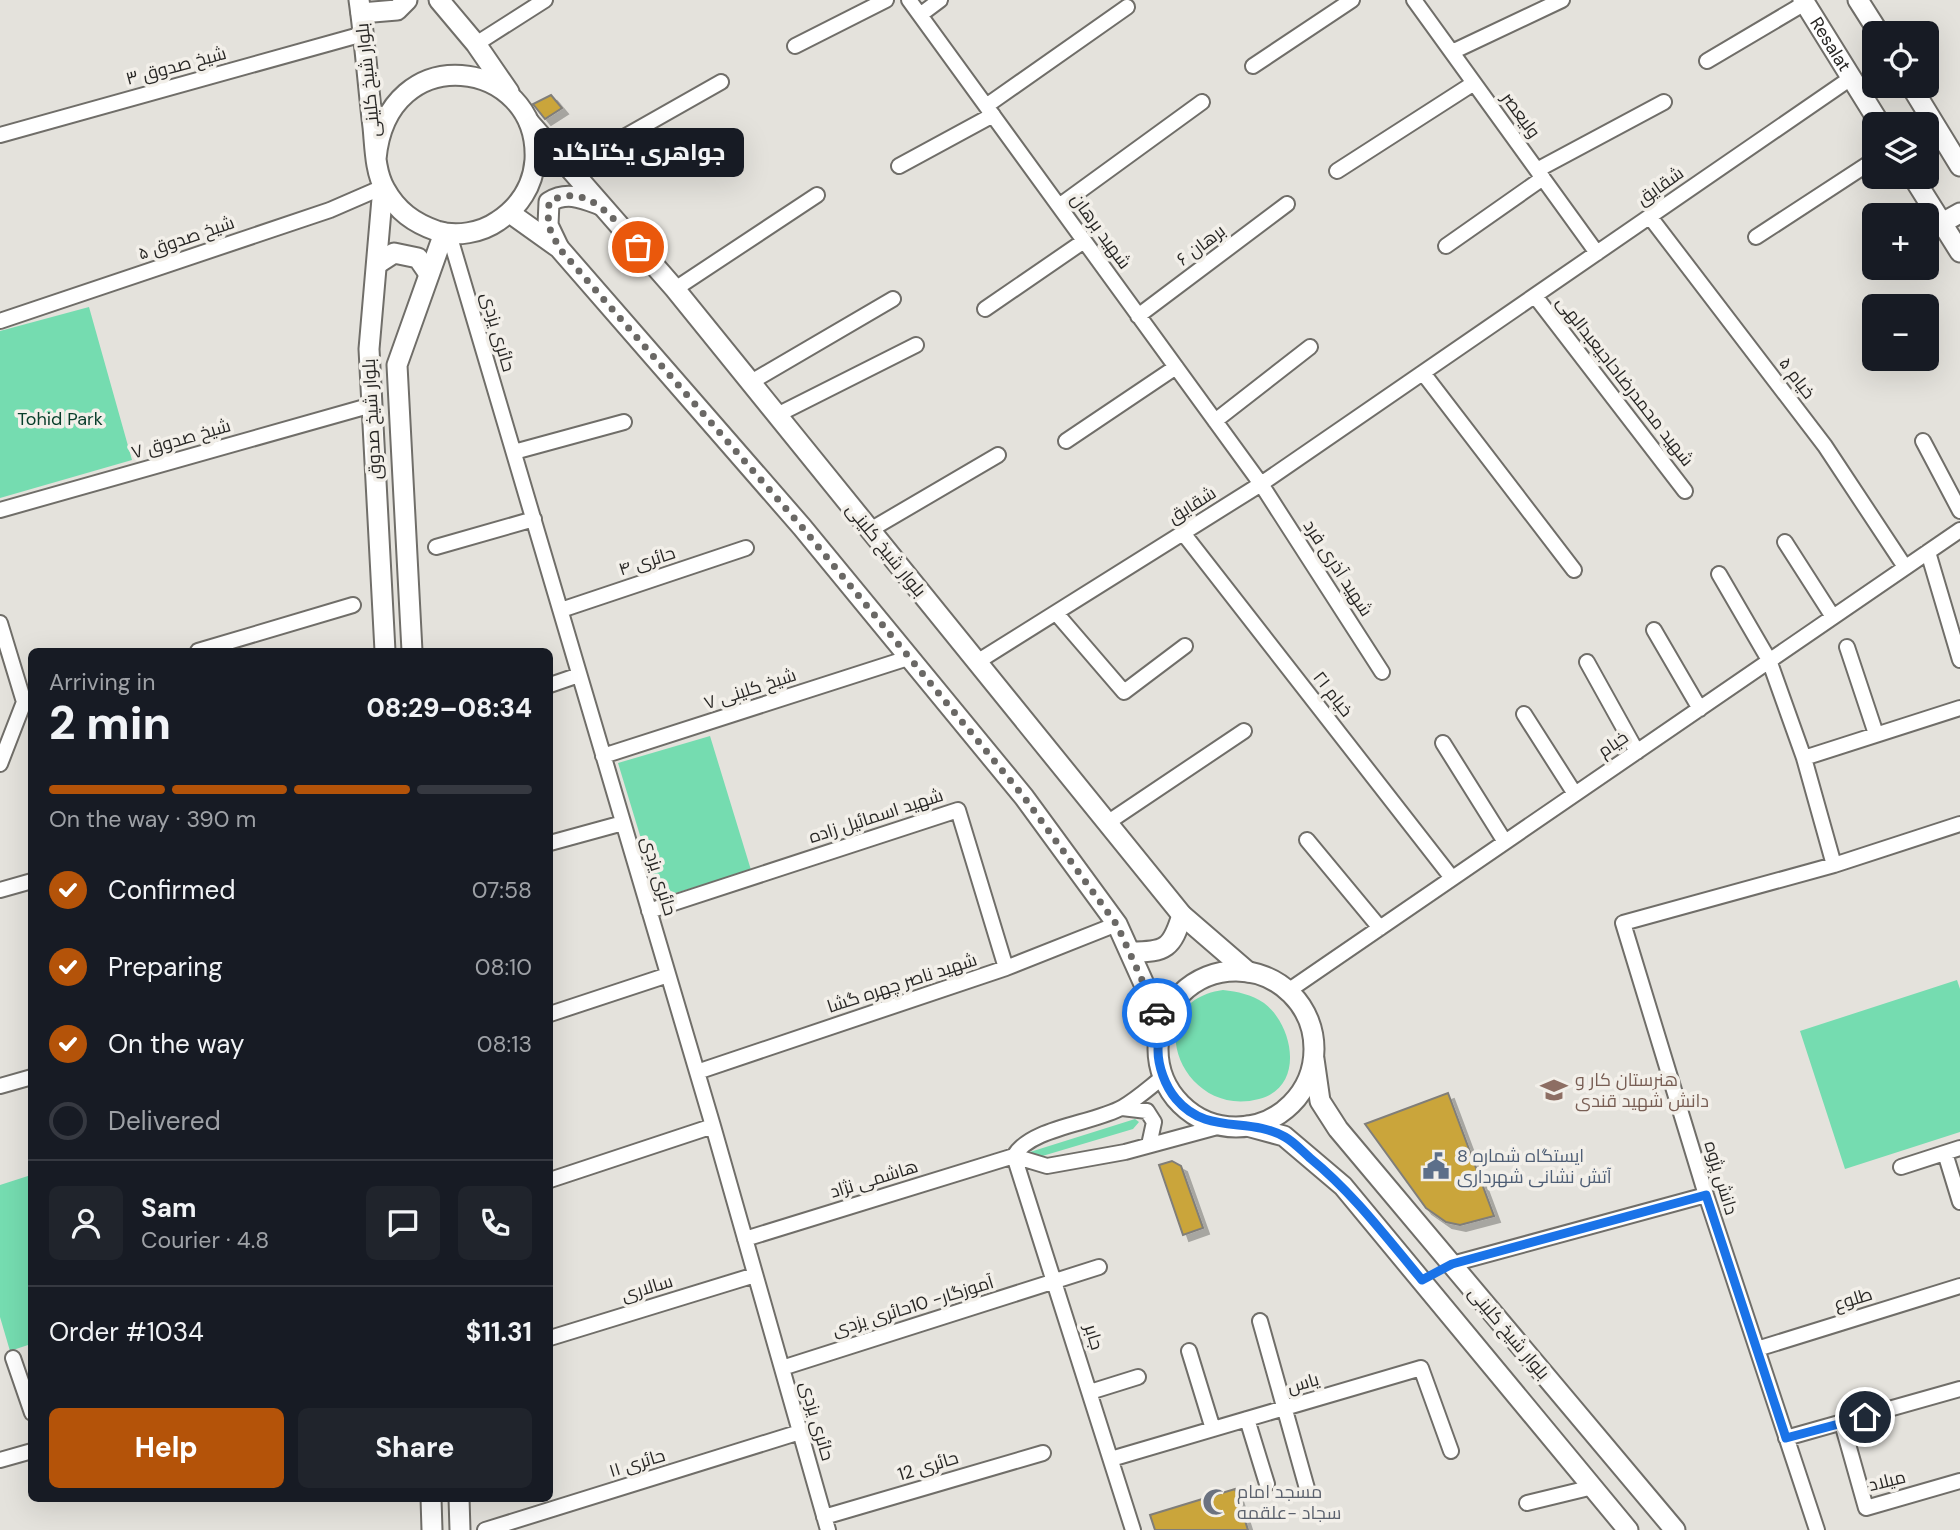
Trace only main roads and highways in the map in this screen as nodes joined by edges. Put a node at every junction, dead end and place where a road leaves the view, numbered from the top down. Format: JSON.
{"nodes":[{"id":1,"x":407,"y":0,"type":"edge"},
{"id":2,"x":439,"y":0,"type":"edge"},
{"id":3,"x":1858,"y":0,"type":"edge"},
{"id":4,"x":1804,"y":1,"type":"edge"},
{"id":5,"x":360,"y":7,"type":"edge"},
{"id":6,"x":1871,"y":21,"type":"edge"},
{"id":7,"x":1918,"y":98,"type":"edge"},
{"id":8,"x":516,"y":102,"type":"junction"},
{"id":9,"x":1872,"y":112,"type":"edge"},
{"id":10,"x":529,"y":122,"type":"junction"},
{"id":11,"x":376,"y":159,"type":"junction"},
{"id":12,"x":1960,"y":166,"type":"edge"},
{"id":13,"x":383,"y":187,"type":"junction"},
{"id":14,"x":1921,"y":189,"type":"edge"},
{"id":15,"x":602,"y":205,"type":"junction"},
{"id":16,"x":510,"y":213,"type":"junction"},
{"id":17,"x":1960,"y":213,"type":"edge"},
{"id":18,"x":1942,"y":223,"type":"junction"},
{"id":19,"x":447,"y":233,"type":"junction"},
{"id":20,"x":559,"y":248,"type":"junction"},
{"id":21,"x":1960,"y":252,"type":"edge"},
{"id":22,"x":377,"y":264,"type":"junction"},
{"id":23,"x":429,"y":274,"type":"junction"},
{"id":24,"x":385,"y":648,"type":"edge"},
{"id":25,"x":412,"y":648,"type":"edge"},
{"id":26,"x":1182,"y":915,"type":"junction"},
{"id":27,"x":1132,"y":952,"type":"junction"},
{"id":28,"x":1248,"y":972,"type":"junction"},
{"id":29,"x":1162,"y":1024,"type":"junction"},
{"id":30,"x":1314,"y":1059,"type":"junction"},
{"id":31,"x":1247,"y":1126,"type":"junction"},
{"id":32,"x":1452,"y":1264,"type":"junction"},
{"id":33,"x":1422,"y":1280,"type":"junction"},
{"id":34,"x":430,"y":1502,"type":"edge"},
{"id":35,"x":459,"y":1502,"type":"edge"},
{"id":36,"x":432,"y":1530,"type":"edge"},
{"id":37,"x":460,"y":1530,"type":"edge"},
{"id":38,"x":1628,"y":1530,"type":"edge"},
{"id":39,"x":1675,"y":1530,"type":"edge"}],
"edges":[{"from":1,"to":5,"type":"main road"},
{"from":2,"to":8,"type":"main road"},
{"from":3,"to":6,"type":"main road"},
{"from":4,"to":9,"type":"main road","name":"Resalat"},
{"from":5,"to":11,"type":"main road","name":"بلوار شیخ کلینی"},
{"from":7,"to":12,"type":"main road"},
{"from":8,"to":10,"type":"main road"},
{"from":8,"to":11,"type":"main road"},
{"from":10,"to":15,"type":"main road","name":"بلوار شیخ کلینی"},
{"from":10,"to":16,"type":"main road"},
{"from":11,"to":13,"type":"main road"},
{"from":13,"to":19,"type":"main road"},
{"from":13,"to":22,"type":"main road","name":"بلوار شیخ صدوق"},
{"from":14,"to":18,"type":"main road"},
{"from":15,"to":20,"type":"main road"},
{"from":15,"to":26,"type":"main road","name":"بلوار شیخ کلینی"},
{"from":16,"to":19,"type":"main road"},
{"from":16,"to":20,"type":"main road"},
{"from":17,"to":18,"type":"main road"},
{"from":18,"to":21,"type":"main road"},
{"from":19,"to":23,"type":"main road","name":"بلوار شیخ صدوق"},
{"from":20,"to":27,"type":"main road"},
{"from":22,"to":23,"type":"main road"},
{"from":22,"to":24,"type":"main road","name":"بلوار شیخ صدوق"},
{"from":23,"to":25,"type":"main road","name":"بلوار شیخ صدوق"},
{"from":26,"to":27,"type":"main road"},
{"from":26,"to":28,"type":"main road","name":"بلوار شیخ کلینی"},
{"from":27,"to":29,"type":"main road"},
{"from":28,"to":29,"type":"main road"},
{"from":28,"to":30,"type":"main road"},
{"from":29,"to":31,"type":"main road"},
{"from":30,"to":31,"type":"main road"},
{"from":30,"to":32,"type":"main road","name":"بلوار شیخ کلینی"},
{"from":31,"to":33,"type":"main road","name":"بلوار شیخ کلینی"},
{"from":32,"to":33,"type":"main road"},
{"from":32,"to":39,"type":"main road","name":"بلوار شیخ کلینی"},
{"from":33,"to":38,"type":"main road","name":"بلوار شیخ کلینی"},
{"from":34,"to":36,"type":"main road"},
{"from":35,"to":37,"type":"main road"}]}
